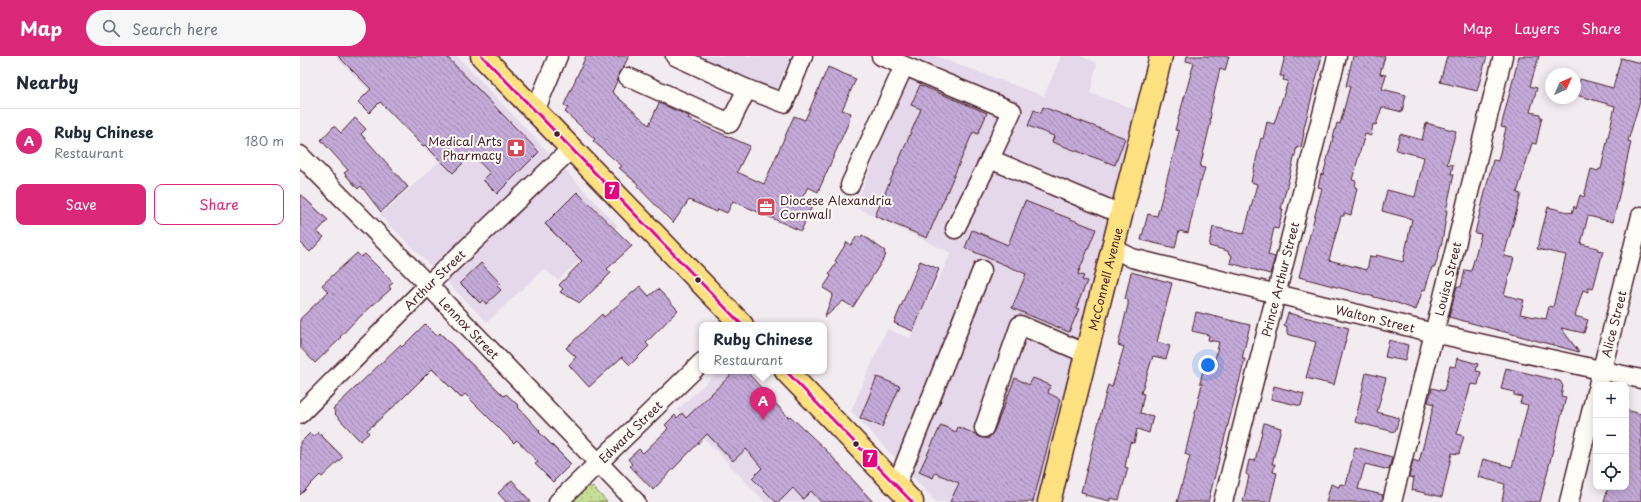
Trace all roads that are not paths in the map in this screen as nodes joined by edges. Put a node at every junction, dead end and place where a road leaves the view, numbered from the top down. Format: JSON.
{"nodes":[{"id":1,"x":482,"y":56,"type":"edge"},
{"id":2,"x":558,"y":56,"type":"edge"},
{"id":3,"x":675,"y":56,"type":"edge"},
{"id":4,"x":803,"y":56,"type":"edge"},
{"id":5,"x":881,"y":56,"type":"edge"},
{"id":6,"x":1161,"y":56,"type":"edge"},
{"id":7,"x":1337,"y":56,"type":"edge"},
{"id":8,"x":1503,"y":56,"type":"edge"},
{"id":9,"x":904,"y":66,"type":"junction"},
{"id":10,"x":628,"y":77,"type":"dead end"},
{"id":11,"x":747,"y":89,"type":"junction"},
{"id":12,"x":535,"y":110,"type":"junction"},
{"id":13,"x":572,"y":148,"type":"junction"},
{"id":14,"x":300,"y":155,"type":"edge"},
{"id":15,"x":990,"y":159,"type":"junction"},
{"id":16,"x":850,"y":186,"type":"dead end"},
{"id":17,"x":1108,"y":209,"type":"dead end"},
{"id":18,"x":1641,"y":216,"type":"edge"},
{"id":19,"x":954,"y":229,"type":"dead end"},
{"id":20,"x":1113,"y":248,"type":"junction"},
{"id":21,"x":982,"y":270,"type":"dead end"},
{"id":22,"x":428,"y":285,"type":"junction"},
{"id":23,"x":1276,"y":293,"type":"junction"},
{"id":24,"x":738,"y":322,"type":"edge"},
{"id":25,"x":1434,"y":333,"type":"junction"},
{"id":26,"x":1087,"y":354,"type":"junction"},
{"id":27,"x":699,"y":365,"type":"edge"},
{"id":28,"x":789,"y":374,"type":"edge"},
{"id":29,"x":1599,"y":378,"type":"edge"},
{"id":30,"x":1641,"y":379,"type":"edge"},
{"id":31,"x":1593,"y":404,"type":"edge"},
{"id":32,"x":300,"y":414,"type":"edge"},
{"id":33,"x":984,"y":428,"type":"dead end"},
{"id":34,"x":597,"y":462,"type":"junction"},
{"id":35,"x":896,"y":486,"type":"junction"},
{"id":36,"x":558,"y":502,"type":"edge"},
{"id":37,"x":636,"y":502,"type":"edge"},
{"id":38,"x":912,"y":502,"type":"edge"},
{"id":39,"x":1049,"y":502,"type":"edge"},
{"id":40,"x":1223,"y":502,"type":"edge"},
{"id":41,"x":1392,"y":502,"type":"edge"},
{"id":42,"x":1569,"y":502,"type":"edge"}],
"edges":[{"from":1,"to":12,"type":"main road"},
{"from":2,"to":12,"type":"street"},
{"from":3,"to":11,"type":"street"},
{"from":4,"to":11,"type":"street"},
{"from":5,"to":9,"type":"street"},
{"from":6,"to":20,"type":"main road","name":"McConnell Avenue"},
{"from":7,"to":23,"type":"street","name":"Prince Arthur Street"},
{"from":8,"to":25,"type":"street","name":"Louisa Street"},
{"from":9,"to":15,"type":"street"},
{"from":9,"to":16,"type":"street"},
{"from":10,"to":11,"type":"street"},
{"from":12,"to":13,"type":"main road"},
{"from":13,"to":22,"type":"street","name":"Arthur Street"},
{"from":13,"to":24,"type":"main road"},
{"from":14,"to":22,"type":"street","name":"Lennox Street"},
{"from":15,"to":17,"type":"street"},
{"from":15,"to":19,"type":"street"},
{"from":18,"to":29,"type":"street","name":"Alice Street"},
{"from":20,"to":23,"type":"street","name":"Walton Street"},
{"from":20,"to":26,"type":"main road","name":"McConnell Avenue"},
{"from":21,"to":35,"type":"street"},
{"from":22,"to":32,"type":"street","name":"Arthur Street"},
{"from":22,"to":34,"type":"street","name":"Lennox Street"},
{"from":23,"to":25,"type":"street","name":"Walton Street"},
{"from":23,"to":40,"type":"street","name":"Prince Arthur Street"},
{"from":25,"to":29,"type":"street","name":"Walton Street"},
{"from":25,"to":41,"type":"street","name":"Louisa Street"},
{"from":26,"to":33,"type":"street"},
{"from":26,"to":39,"type":"main road","name":"McConnell Avenue"},
{"from":27,"to":34,"type":"street","name":"Edward Street"},
{"from":28,"to":35,"type":"main road"},
{"from":29,"to":30,"type":"street","name":"Walton Street"},
{"from":31,"to":42,"type":"street"},
{"from":34,"to":36,"type":"street","name":"Edward Street"},
{"from":34,"to":37,"type":"street","name":"Lennox Street"},
{"from":35,"to":38,"type":"main road"}]}
